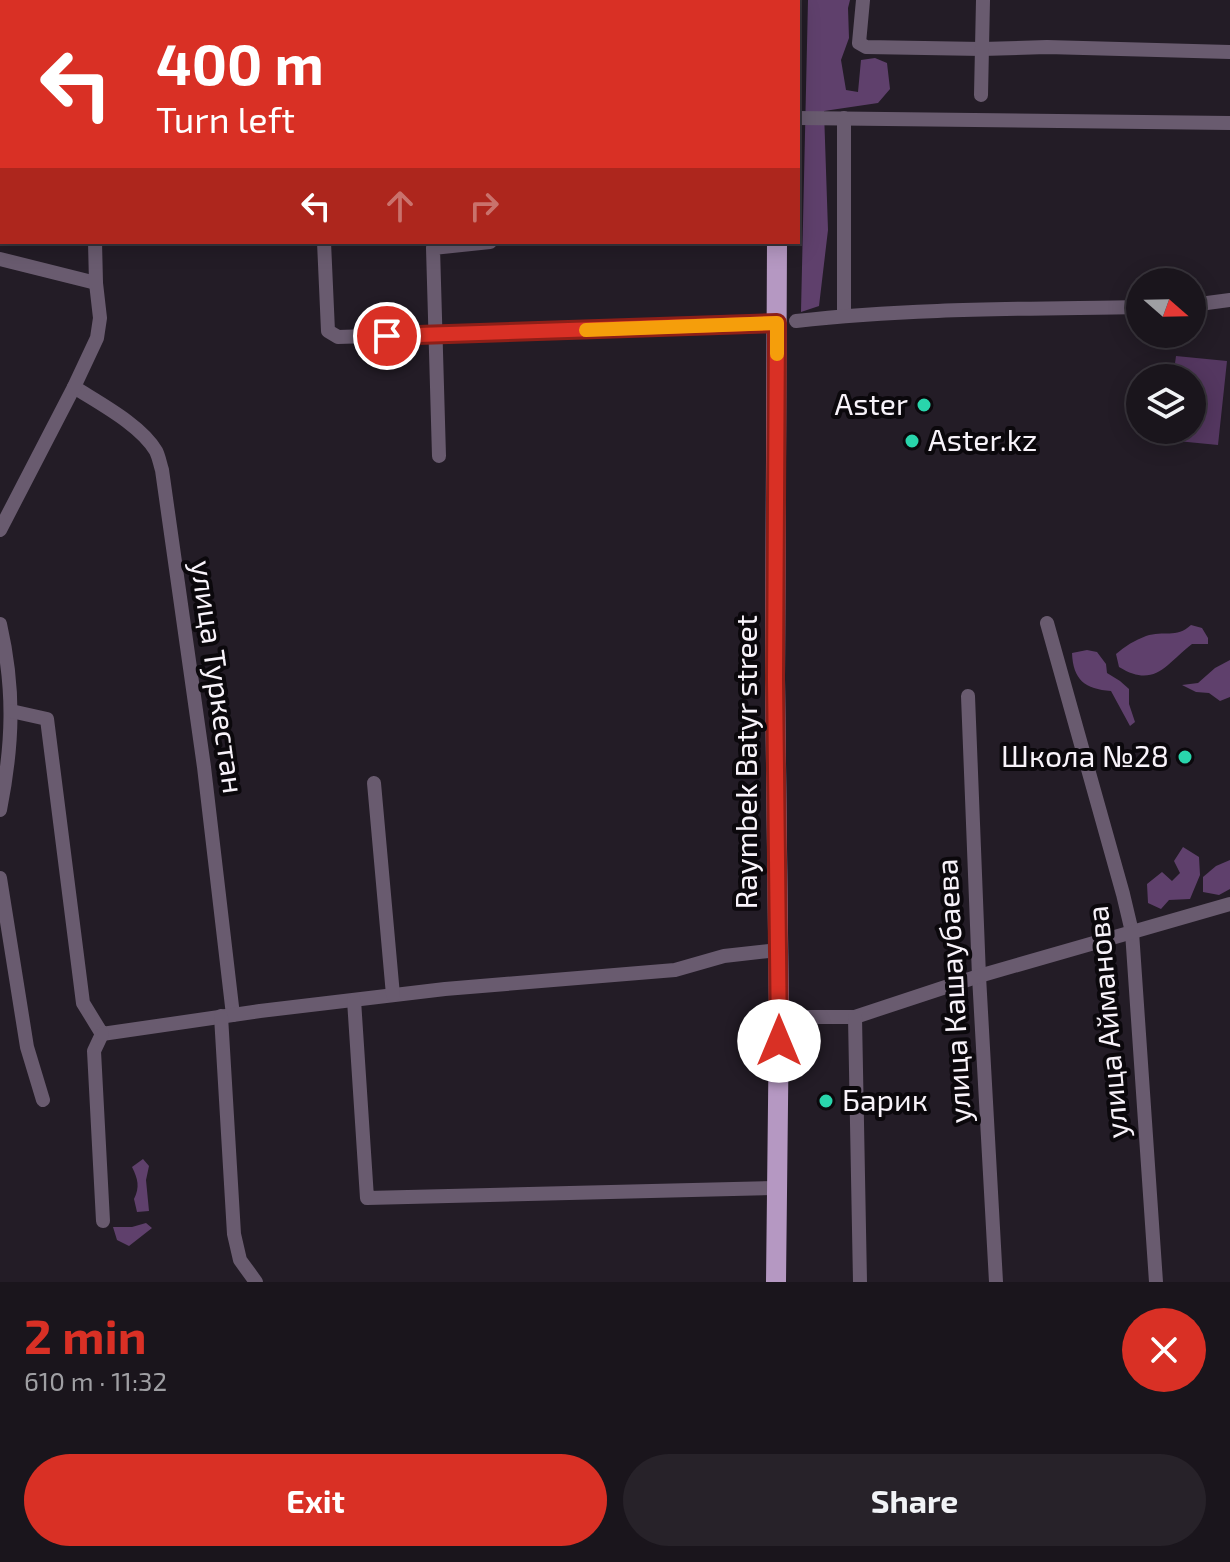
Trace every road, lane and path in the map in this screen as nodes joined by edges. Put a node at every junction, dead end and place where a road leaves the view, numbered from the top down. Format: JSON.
{"nodes":[{"id":1,"x":863,"y":0,"type":"edge"},
{"id":2,"x":983,"y":0,"type":"edge"},
{"id":3,"x":982,"y":49,"type":"junction"},
{"id":4,"x":1230,"y":52,"type":"edge"},
{"id":5,"x":981,"y":95,"type":"dead end"},
{"id":6,"x":800,"y":118,"type":"edge"},
{"id":7,"x":844,"y":118,"type":"junction"},
{"id":8,"x":1230,"y":123,"type":"edge"},
{"id":9,"x":95,"y":244,"type":"edge"},
{"id":10,"x":324,"y":244,"type":"edge"},
{"id":11,"x":471,"y":244,"type":"edge"},
{"id":12,"x":777,"y":244,"type":"edge"},
{"id":13,"x":0,"y":259,"type":"edge"},
{"id":14,"x":96,"y":283,"type":"junction"},
{"id":15,"x":1230,"y":300,"type":"edge"},
{"id":16,"x":1206,"y":303,"type":"edge"},
{"id":17,"x":1126,"y":307,"type":"edge"},
{"id":18,"x":844,"y":316,"type":"junction"},
{"id":19,"x":786,"y":322,"type":"junction"},
{"id":20,"x":437,"y":335,"type":"junction"},
{"id":21,"x":74,"y":387,"type":"junction"},
{"id":22,"x":439,"y":456,"type":"dead end"},
{"id":23,"x":0,"y":530,"type":"edge"},
{"id":24,"x":1047,"y":623,"type":"dead end"},
{"id":25,"x":0,"y":624,"type":"edge"},
{"id":26,"x":968,"y":696,"type":"dead end"},
{"id":27,"x":11,"y":711,"type":"junction"},
{"id":28,"x":5,"y":736,"type":"edge"},
{"id":29,"x":374,"y":783,"type":"dead end"},
{"id":30,"x":0,"y":810,"type":"edge"},
{"id":31,"x":0,"y":878,"type":"edge"},
{"id":32,"x":1230,"y":904,"type":"edge"},
{"id":33,"x":1132,"y":932,"type":"junction"},
{"id":34,"x":778,"y":950,"type":"junction"},
{"id":35,"x":979,"y":976,"type":"junction"},
{"id":36,"x":393,"y":995,"type":"junction"},
{"id":37,"x":354,"y":1000,"type":"junction"},
{"id":38,"x":227,"y":1015,"type":"junction"},
{"id":39,"x":802,"y":1017,"type":"dead end"},
{"id":40,"x":855,"y":1017,"type":"junction"},
{"id":41,"x":102,"y":1034,"type":"junction"},
{"id":42,"x":43,"y":1100,"type":"dead end"},
{"id":43,"x":776,"y":1188,"type":"junction"},
{"id":44,"x":103,"y":1221,"type":"dead end"},
{"id":45,"x":256,"y":1282,"type":"edge"},
{"id":46,"x":776,"y":1282,"type":"edge"},
{"id":47,"x":860,"y":1282,"type":"edge"},
{"id":48,"x":996,"y":1282,"type":"edge"},
{"id":49,"x":1156,"y":1282,"type":"edge"}],
"edges":[{"from":1,"to":3,"type":"street"},
{"from":2,"to":3,"type":"street"},
{"from":3,"to":4,"type":"street"},
{"from":3,"to":5,"type":"street"},
{"from":6,"to":7,"type":"street"},
{"from":7,"to":8,"type":"street"},
{"from":7,"to":18,"type":"street"},
{"from":9,"to":14,"type":"street"},
{"from":10,"to":20,"type":"street"},
{"from":11,"to":20,"type":"street"},
{"from":12,"to":19,"type":"main road","name":"Raymbek Batyr street"},
{"from":13,"to":14,"type":"street"},
{"from":14,"to":21,"type":"street"},
{"from":15,"to":16,"type":"street"},
{"from":17,"to":18,"type":"street"},
{"from":18,"to":19,"type":"street"},
{"from":19,"to":20,"type":"street"},
{"from":19,"to":34,"type":"main road","name":"Raymbek Batyr street"},
{"from":20,"to":22,"type":"street"},
{"from":21,"to":23,"type":"street"},
{"from":21,"to":38,"type":"street","name":"улица Туркестан"},
{"from":24,"to":33,"type":"street","name":"улица Айманова"},
{"from":25,"to":27,"type":"street"},
{"from":26,"to":35,"type":"street","name":"улица Кашаубаева"},
{"from":27,"to":28,"type":"street"},
{"from":27,"to":41,"type":"street"},
{"from":28,"to":30,"type":"street"},
{"from":29,"to":36,"type":"street"},
{"from":31,"to":42,"type":"street"},
{"from":32,"to":33,"type":"street"},
{"from":33,"to":35,"type":"street"},
{"from":33,"to":49,"type":"street","name":"улица Айманова"},
{"from":34,"to":36,"type":"street"},
{"from":34,"to":43,"type":"main road","name":"Raymbek Batyr street"},
{"from":35,"to":40,"type":"street"},
{"from":35,"to":48,"type":"street","name":"улица Кашаубаева"},
{"from":36,"to":37,"type":"street"},
{"from":37,"to":38,"type":"street"},
{"from":37,"to":43,"type":"street"},
{"from":38,"to":41,"type":"street"},
{"from":38,"to":45,"type":"street","name":"улица Туркестан"},
{"from":39,"to":40,"type":"street"},
{"from":40,"to":47,"type":"street"},
{"from":41,"to":44,"type":"street"},
{"from":43,"to":46,"type":"main road","name":"Raymbek Batyr street"}]}
